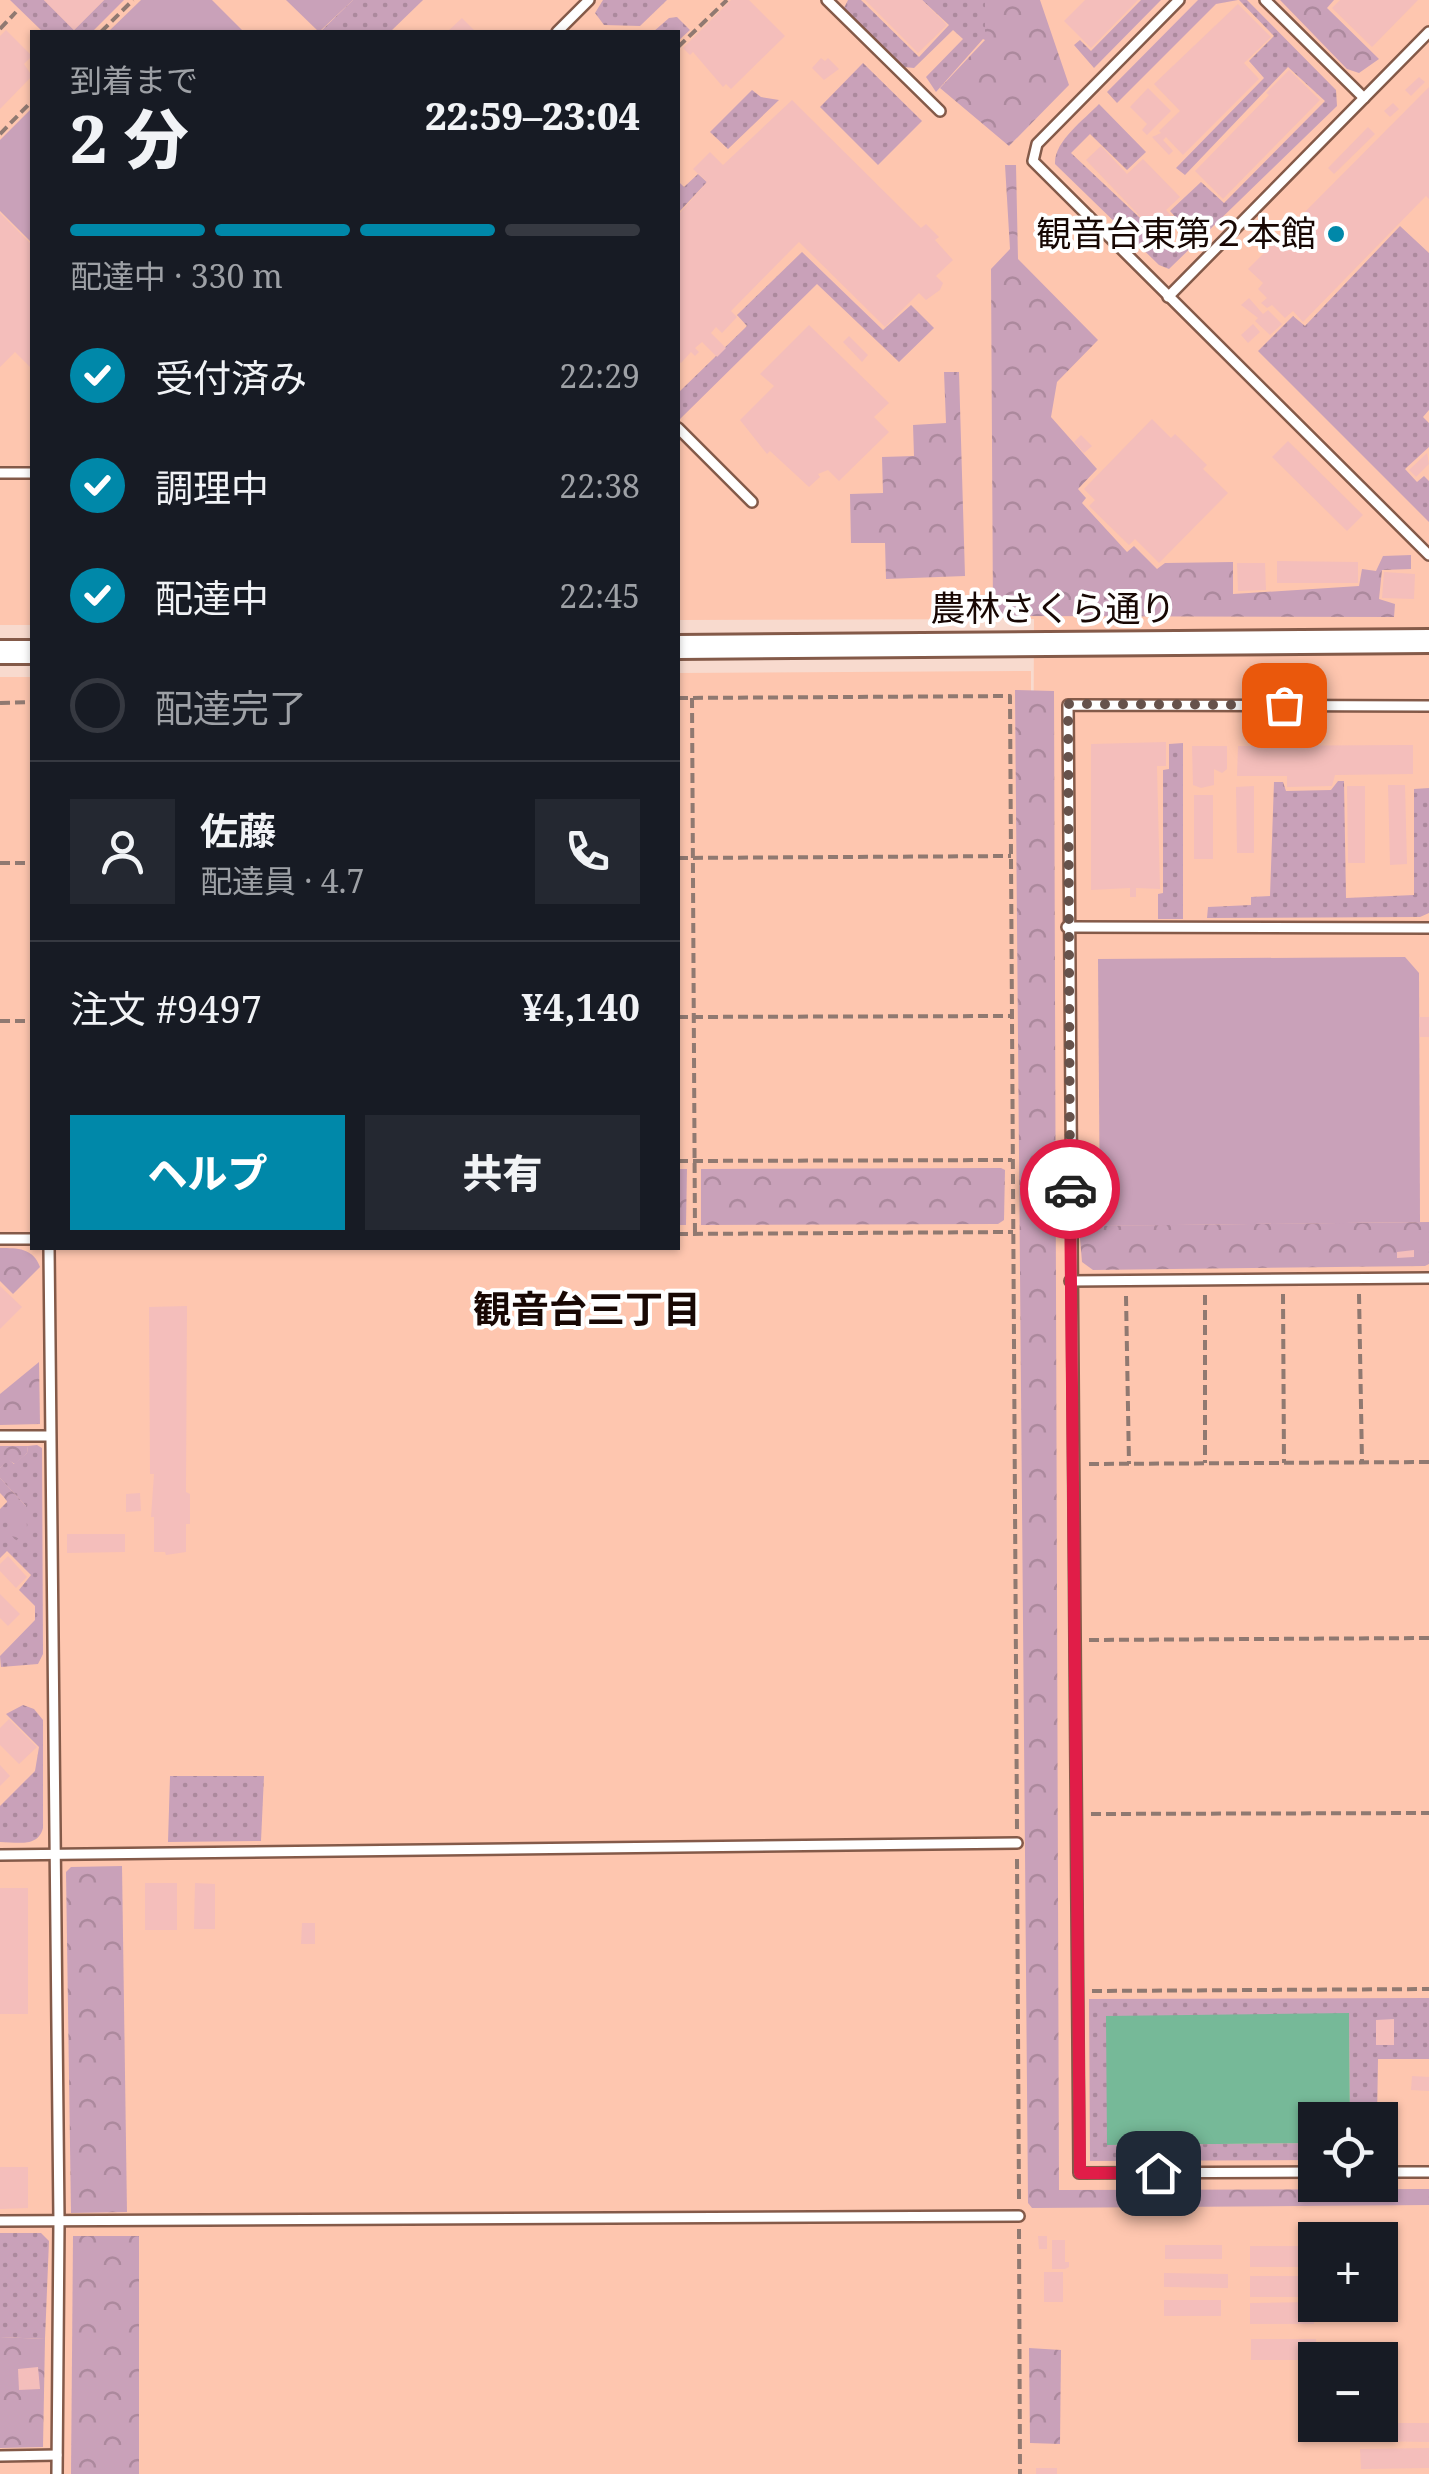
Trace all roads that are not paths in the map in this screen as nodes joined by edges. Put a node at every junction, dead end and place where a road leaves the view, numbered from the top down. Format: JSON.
{"nodes":[{"id":1,"x":589,"y":0,"type":"edge"},
{"id":2,"x":826,"y":0,"type":"edge"},
{"id":3,"x":1179,"y":0,"type":"edge"},
{"id":4,"x":1265,"y":0,"type":"edge"},
{"id":5,"x":559,"y":30,"type":"edge"},
{"id":6,"x":1429,"y":32,"type":"edge"},
{"id":7,"x":1364,"y":98,"type":"junction"},
{"id":8,"x":940,"y":111,"type":"dead end"},
{"id":9,"x":1168,"y":297,"type":"junction"},
{"id":10,"x":680,"y":430,"type":"edge"},
{"id":11,"x":0,"y":472,"type":"edge"},
{"id":12,"x":30,"y":473,"type":"edge"},
{"id":13,"x":752,"y":502,"type":"dead end"},
{"id":14,"x":1429,"y":555,"type":"edge"},
{"id":15,"x":1429,"y":642,"type":"edge"},
{"id":16,"x":680,"y":647,"type":"edge"},
{"id":17,"x":0,"y":652,"type":"edge"},
{"id":18,"x":30,"y":652,"type":"edge"},
{"id":19,"x":1429,"y":706,"type":"edge"},
{"id":20,"x":1068,"y":927,"type":"junction"},
{"id":21,"x":1429,"y":928,"type":"edge"},
{"id":22,"x":0,"y":1239,"type":"edge"},
{"id":23,"x":30,"y":1239,"type":"edge"},
{"id":24,"x":49,"y":1250,"type":"edge"},
{"id":25,"x":1429,"y":1278,"type":"edge"},
{"id":26,"x":1070,"y":1281,"type":"junction"},
{"id":27,"x":0,"y":1436,"type":"edge"},
{"id":28,"x":50,"y":1436,"type":"junction"},
{"id":29,"x":1017,"y":1843,"type":"road end"},
{"id":30,"x":54,"y":1854,"type":"junction"},
{"id":31,"x":0,"y":1855,"type":"edge"},
{"id":32,"x":1298,"y":2172,"type":"edge"},
{"id":33,"x":1398,"y":2172,"type":"edge"},
{"id":34,"x":1429,"y":2172,"type":"edge"},
{"id":35,"x":1019,"y":2216,"type":"road end"},
{"id":36,"x":58,"y":2221,"type":"junction"},
{"id":37,"x":0,"y":2222,"type":"edge"},
{"id":38,"x":57,"y":2455,"type":"junction"},
{"id":39,"x":0,"y":2456,"type":"edge"},
{"id":40,"x":57,"y":2474,"type":"edge"}],
"edges":[{"from":1,"to":5,"type":"lane"},
{"from":2,"to":8,"type":"lane"},
{"from":3,"to":9,"type":"lane"},
{"from":4,"to":7,"type":"lane"},
{"from":6,"to":7,"type":"lane"},
{"from":7,"to":9,"type":"lane"},
{"from":9,"to":14,"type":"lane"},
{"from":10,"to":13,"type":"lane"},
{"from":11,"to":12,"type":"lane"},
{"from":15,"to":16,"type":"street","name":"農林さくら通り"},
{"from":17,"to":18,"type":"street"},
{"from":19,"to":20,"type":"lane"},
{"from":20,"to":21,"type":"lane"},
{"from":20,"to":26,"type":"lane"},
{"from":22,"to":23,"type":"lane"},
{"from":24,"to":28,"type":"lane"},
{"from":25,"to":26,"type":"lane"},
{"from":26,"to":32,"type":"lane"},
{"from":27,"to":28,"type":"lane"},
{"from":28,"to":30,"type":"lane"},
{"from":29,"to":30,"type":"lane"},
{"from":30,"to":31,"type":"lane"},
{"from":30,"to":36,"type":"lane"},
{"from":33,"to":34,"type":"lane"},
{"from":35,"to":36,"type":"lane"},
{"from":36,"to":37,"type":"lane"},
{"from":36,"to":38,"type":"lane"},
{"from":38,"to":39,"type":"lane"},
{"from":38,"to":40,"type":"lane"}]}
